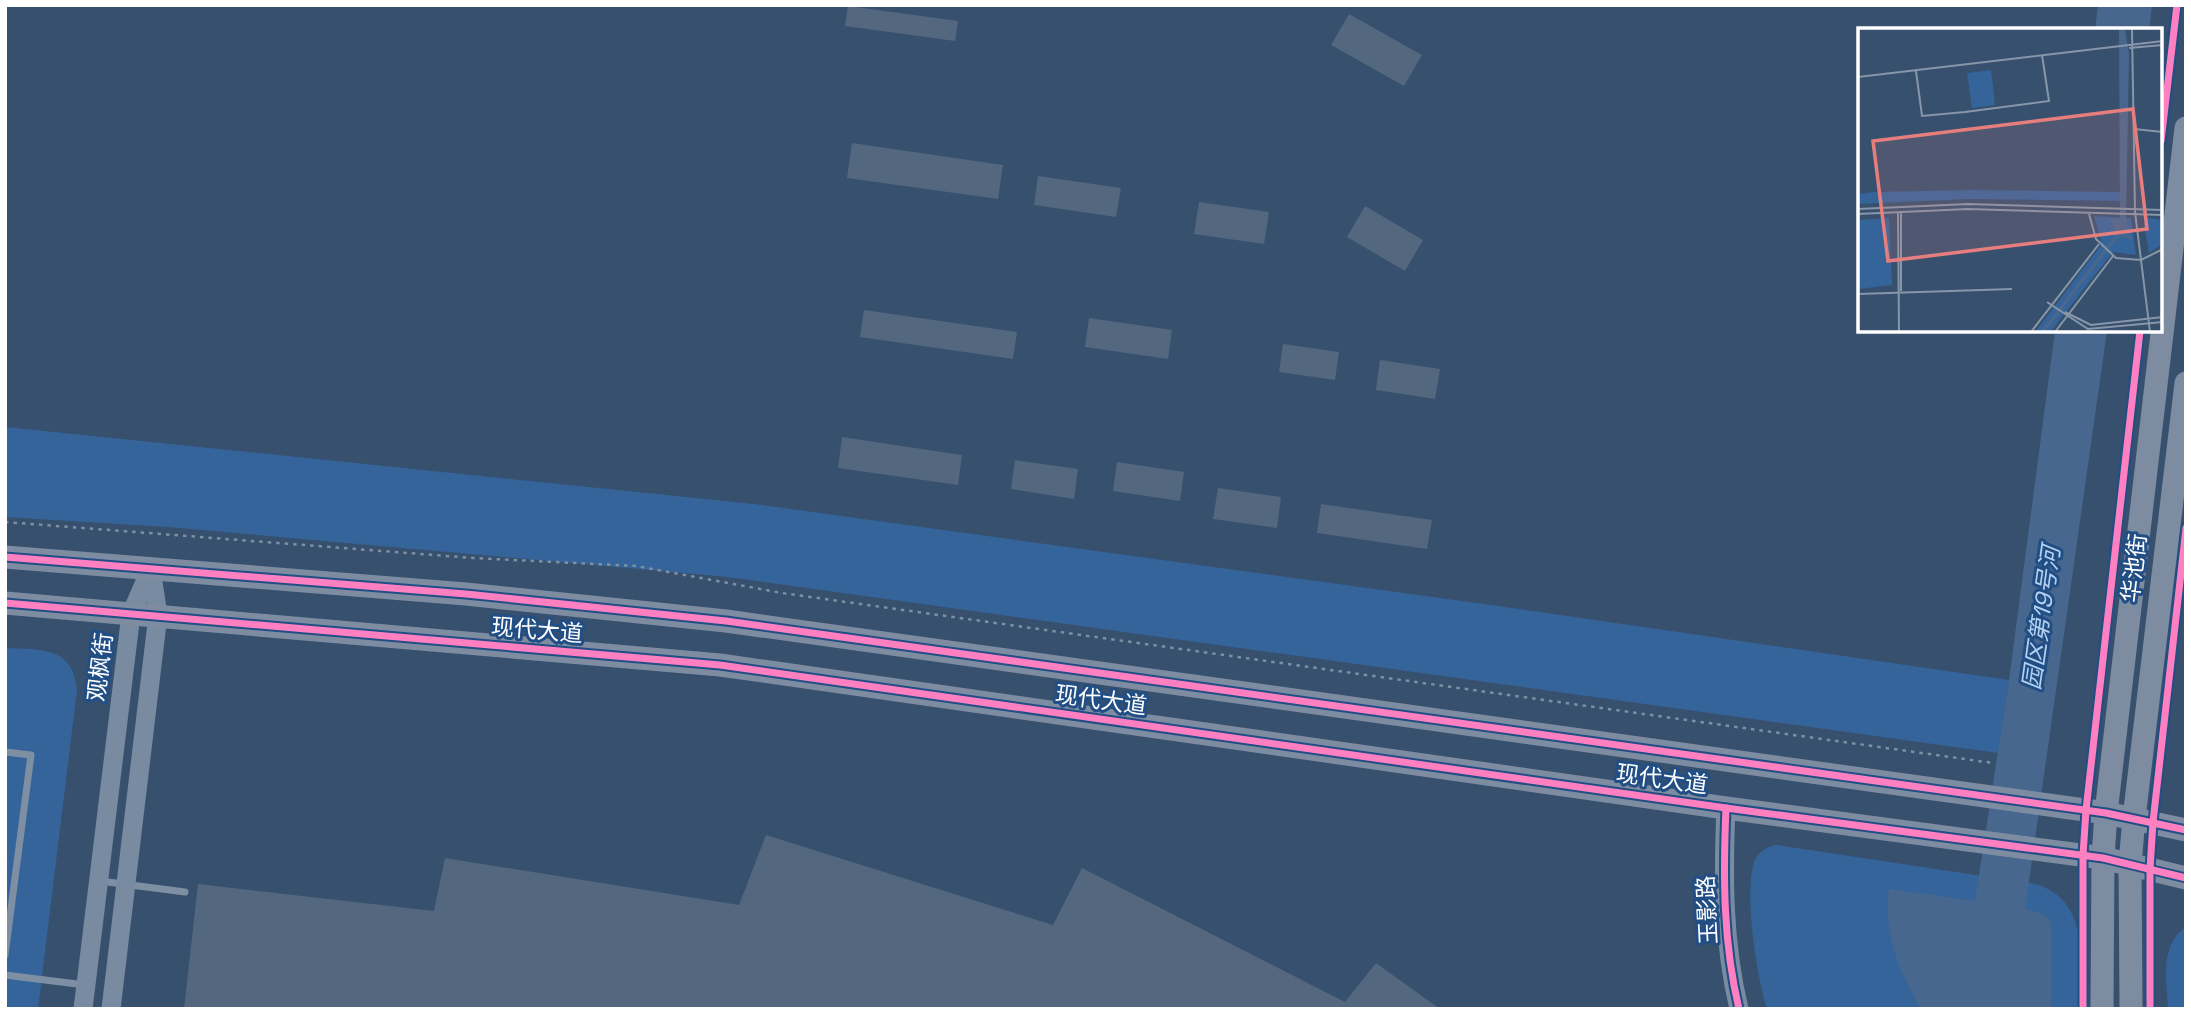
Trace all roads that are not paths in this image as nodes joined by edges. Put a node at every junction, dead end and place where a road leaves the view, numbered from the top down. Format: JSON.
{"nodes":[{"id":1,"x":2186,"y":128,"type":"edge"},
{"id":2,"x":2184,"y":162,"type":"edge"},
{"id":3,"x":2186,"y":383,"type":"edge"},
{"id":4,"x":5,"y":557,"type":"edge"},
{"id":5,"x":150,"y":568,"type":"junction"},
{"id":6,"x":5,"y":603,"type":"edge"},
{"id":7,"x":131,"y":614,"type":"junction"},
{"id":8,"x":158,"y":615,"type":"junction"},
{"id":9,"x":5,"y":751,"type":"edge"},
{"id":10,"x":1726,"y":808,"type":"junction"},
{"id":11,"x":2106,"y":813,"type":"junction"},
{"id":12,"x":2134,"y":818,"type":"junction"},
{"id":13,"x":2186,"y":830,"type":"edge"},
{"id":14,"x":2103,"y":858,"type":"junction"},
{"id":15,"x":2130,"y":864,"type":"junction"},
{"id":16,"x":2186,"y":878,"type":"edge"},
{"id":17,"x":99,"y":880,"type":"junction"},
{"id":18,"x":126,"y":884,"type":"junction"},
{"id":19,"x":185,"y":892,"type":"dead end"},
{"id":20,"x":5,"y":953,"type":"edge"},
{"id":21,"x":5,"y":975,"type":"edge"},
{"id":22,"x":86,"y":985,"type":"junction"},
{"id":23,"x":83,"y":1009,"type":"edge"},
{"id":24,"x":111,"y":1009,"type":"edge"},
{"id":25,"x":1740,"y":1009,"type":"edge"},
{"id":26,"x":2102,"y":1009,"type":"edge"},
{"id":27,"x":2131,"y":1009,"type":"edge"}],
"edges":[{"from":1,"to":2,"type":"main road","name":"华池街"},
{"from":2,"to":11,"type":"main road","name":"华池街"},
{"from":3,"to":12,"type":"main road","name":"华池街"},
{"from":4,"to":5,"type":"main road","name":"现代大道"},
{"from":5,"to":7,"type":"street","name":"观枫街"},
{"from":5,"to":8,"type":"street"},
{"from":5,"to":11,"type":"main road","name":"现代大道"},
{"from":6,"to":7,"type":"main road","name":"现代大道"},
{"from":7,"to":8,"type":"main road","name":"现代大道"},
{"from":7,"to":17,"type":"street","name":"观枫街"},
{"from":8,"to":10,"type":"main road","name":"现代大道"},
{"from":8,"to":18,"type":"street"},
{"from":9,"to":20,"type":"lane"},
{"from":10,"to":14,"type":"main road","name":"现代大道"},
{"from":10,"to":25,"type":"street","name":"玉影路"},
{"from":11,"to":12,"type":"main road","name":"现代大道"},
{"from":11,"to":14,"type":"main road","name":"华池街"},
{"from":12,"to":13,"type":"main road","name":"现代大道"},
{"from":12,"to":15,"type":"main road","name":"华池街"},
{"from":14,"to":15,"type":"main road","name":"现代大道"},
{"from":14,"to":26,"type":"main road","name":"华池街"},
{"from":15,"to":16,"type":"main road","name":"现代大道"},
{"from":15,"to":27,"type":"main road","name":"华池街"},
{"from":17,"to":18,"type":"lane"},
{"from":17,"to":22,"type":"street","name":"观枫街"},
{"from":18,"to":19,"type":"lane"},
{"from":18,"to":24,"type":"street"},
{"from":21,"to":22,"type":"lane"},
{"from":22,"to":23,"type":"street","name":"观枫街"}]}
